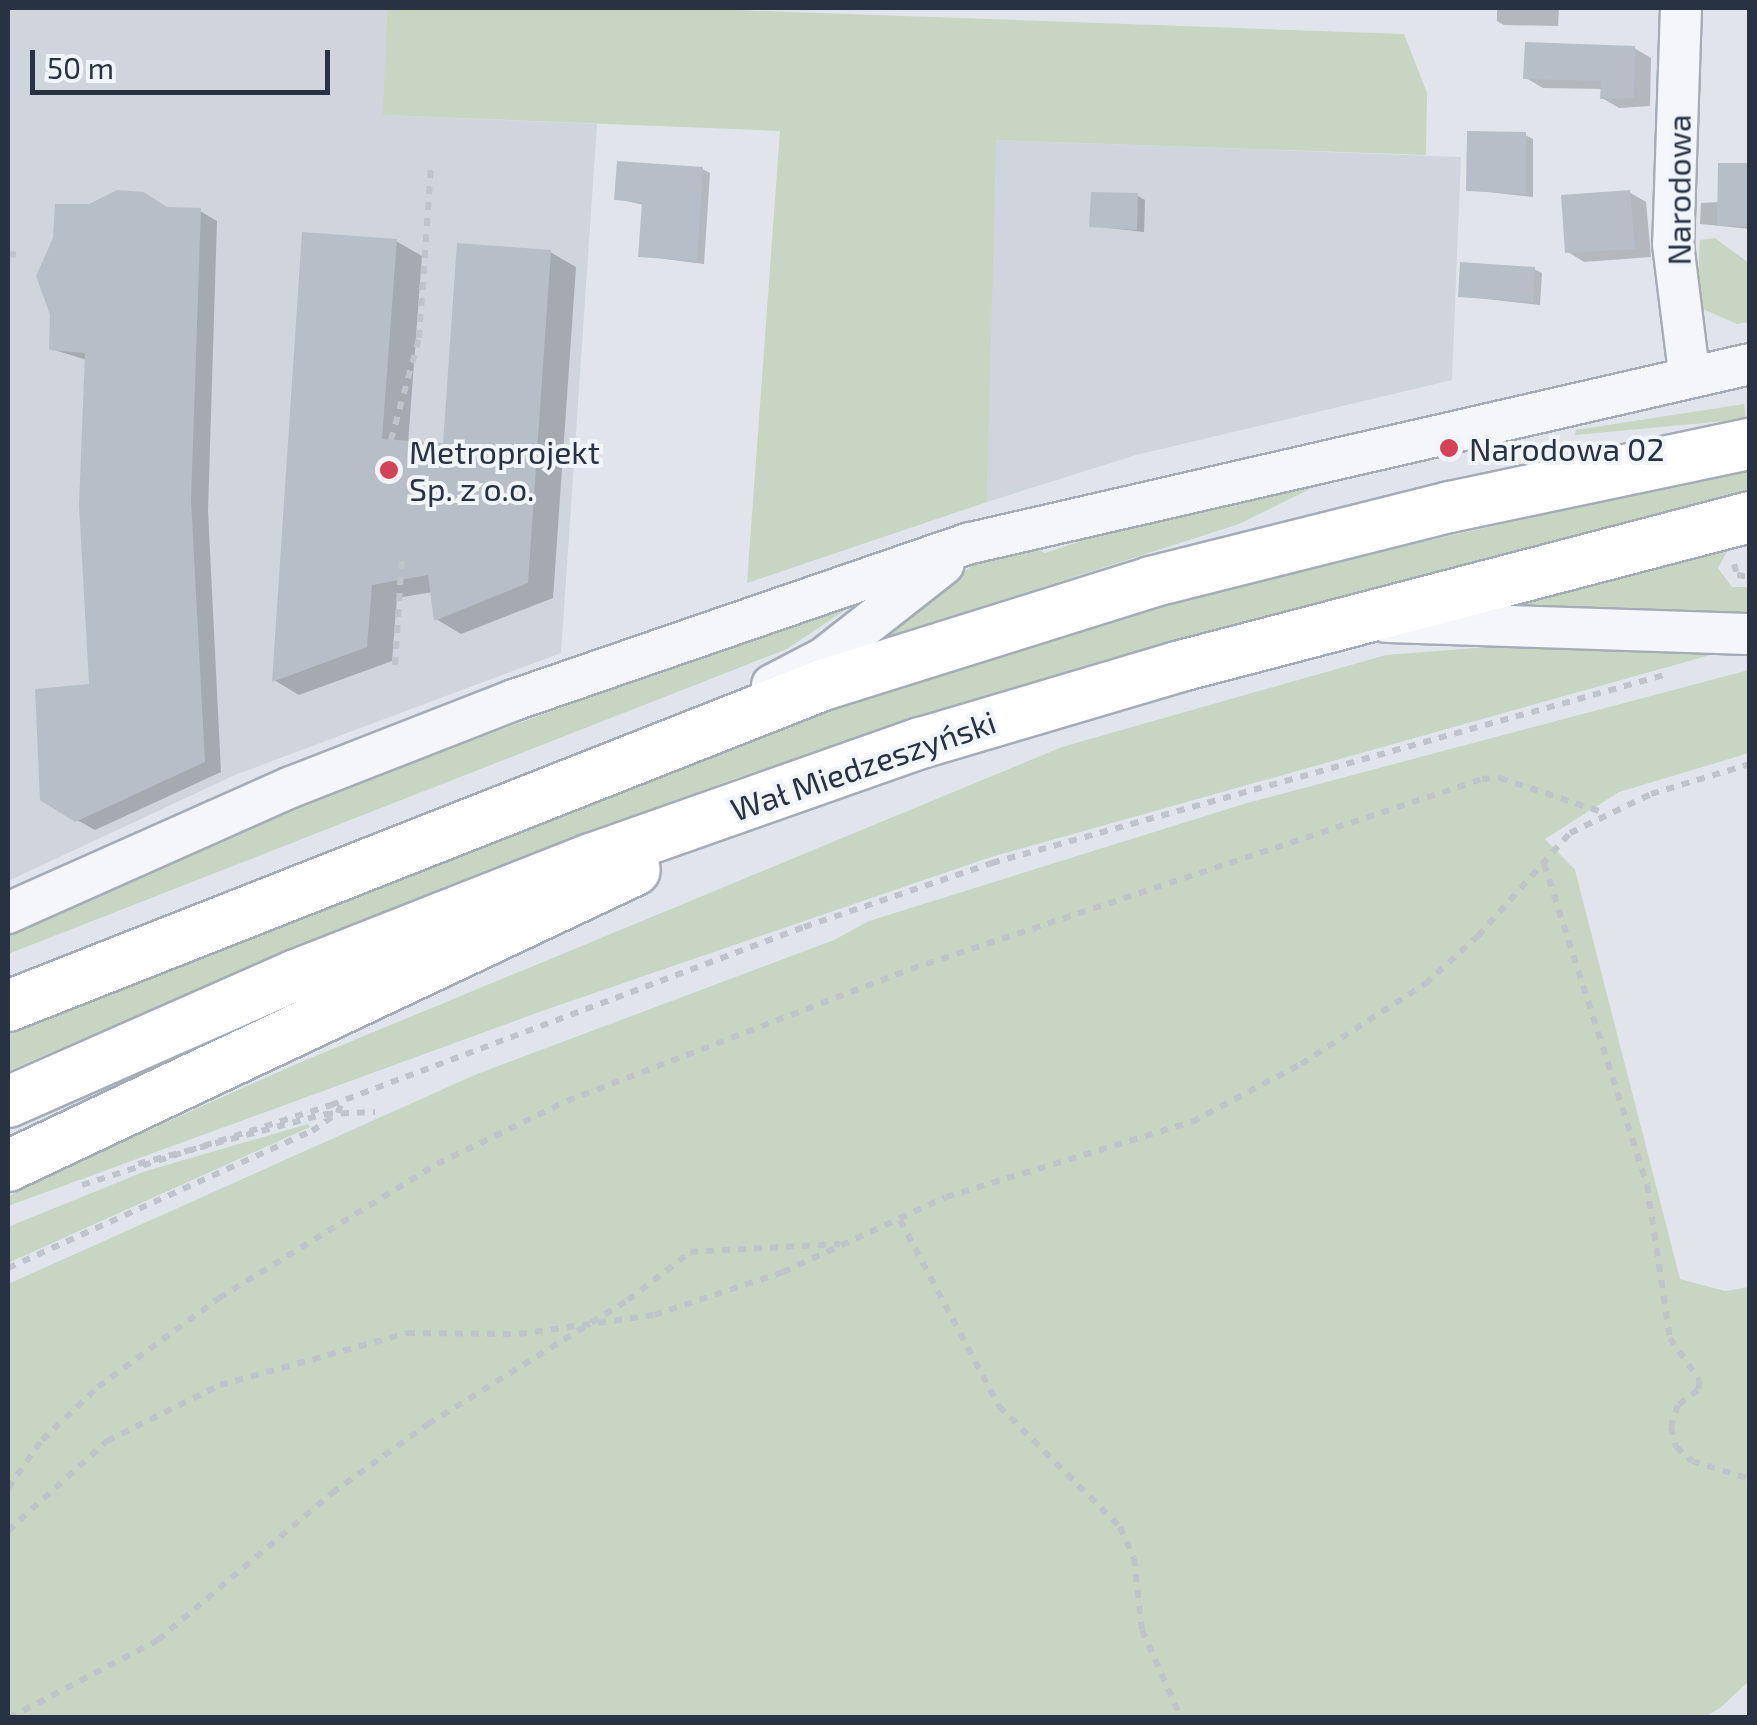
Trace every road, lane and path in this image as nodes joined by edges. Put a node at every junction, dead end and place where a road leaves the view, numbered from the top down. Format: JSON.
{"nodes":[{"id":1,"x":1680,"y":8,"type":"edge"},
{"id":2,"x":431,"y":168,"type":"dead end"},
{"id":3,"x":8,"y":254,"type":"edge"},
{"id":4,"x":22,"y":255,"type":"dead end"},
{"id":5,"x":1750,"y":364,"type":"edge"},
{"id":6,"x":1689,"y":373,"type":"junction"},
{"id":7,"x":391,"y":440,"type":"dead end"},
{"id":8,"x":1750,"y":444,"type":"edge"},
{"id":9,"x":1750,"y":517,"type":"edge"},
{"id":10,"x":971,"y":543,"type":"junction"},
{"id":11,"x":402,"y":555,"type":"dead end"},
{"id":12,"x":1353,"y":620,"type":"junction"},
{"id":13,"x":1750,"y":634,"type":"edge"},
{"id":14,"x":395,"y":665,"type":"dead end"},
{"id":15,"x":1686,"y":669,"type":"dead end"},
{"id":16,"x":628,"y":759,"type":"junction"},
{"id":17,"x":1750,"y":764,"type":"edge"},
{"id":18,"x":784,"y":789,"type":"junction"},
{"id":19,"x":1607,"y":813,"type":"junction"},
{"id":20,"x":1544,"y":862,"type":"junction"},
{"id":21,"x":8,"y":913,"type":"edge"},
{"id":22,"x":8,"y":1006,"type":"edge"},
{"id":23,"x":342,"y":1101,"type":"junction"},
{"id":24,"x":8,"y":1102,"type":"edge"},
{"id":25,"x":375,"y":1112,"type":"dead end"},
{"id":26,"x":338,"y":1114,"type":"junction"},
{"id":27,"x":8,"y":1166,"type":"edge"},
{"id":28,"x":900,"y":1220,"type":"junction"},
{"id":29,"x":845,"y":1244,"type":"junction"},
{"id":30,"x":8,"y":1268,"type":"edge"},
{"id":31,"x":577,"y":1329,"type":"junction"},
{"id":32,"x":1750,"y":1479,"type":"edge"},
{"id":33,"x":8,"y":1488,"type":"edge"},
{"id":34,"x":8,"y":1531,"type":"edge"},
{"id":35,"x":9,"y":1718,"type":"edge"},
{"id":36,"x":1181,"y":1718,"type":"edge"}],
"edges":[{"from":1,"to":6,"type":"street","name":"Narodowa"},
{"from":2,"to":7,"type":"path"},
{"from":3,"to":4,"type":"path"},
{"from":5,"to":6,"type":"street"},
{"from":6,"to":10,"type":"street"},
{"from":8,"to":16,"type":"main road"},
{"from":9,"to":12,"type":"main road","name":"Wał Miedzeszyński"},
{"from":10,"to":16,"type":"street"},
{"from":10,"to":21,"type":"street"},
{"from":11,"to":14,"type":"path"},
{"from":12,"to":13,"type":"street"},
{"from":12,"to":18,"type":"main road","name":"Wał Miedzeszyński"},
{"from":15,"to":23,"type":"path"},
{"from":16,"to":22,"type":"main road"},
{"from":17,"to":19,"type":"path"},
{"from":18,"to":24,"type":"main road","name":"Wał Miedzeszyński"},
{"from":18,"to":27,"type":"main road"},
{"from":19,"to":20,"type":"path"},
{"from":19,"to":33,"type":"path"},
{"from":20,"to":28,"type":"path"},
{"from":20,"to":32,"type":"path"},
{"from":23,"to":26,"type":"path"},
{"from":23,"to":26,"type":"path"},
{"from":25,"to":26,"type":"path"},
{"from":26,"to":30,"type":"path"},
{"from":28,"to":29,"type":"path"},
{"from":28,"to":36,"type":"path"},
{"from":29,"to":31,"type":"path"},
{"from":29,"to":31,"type":"path"},
{"from":31,"to":34,"type":"path"},
{"from":31,"to":35,"type":"path"}]}
